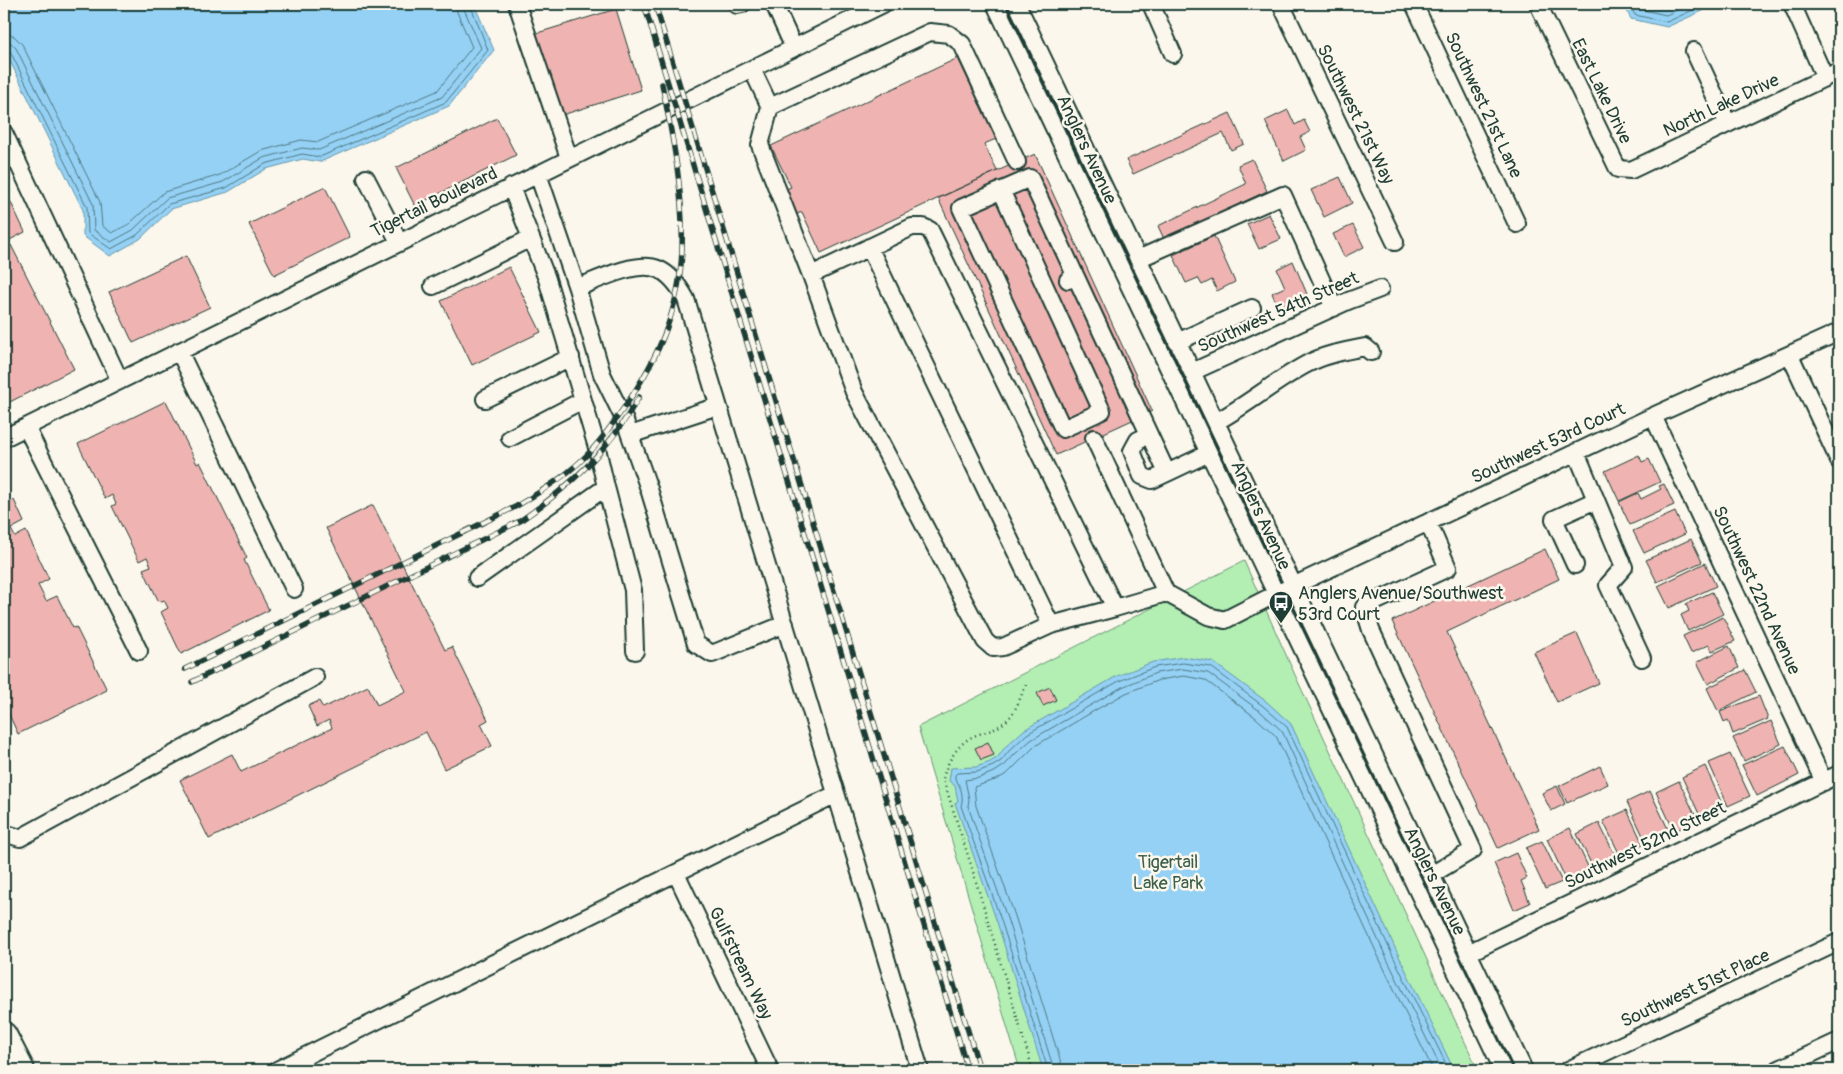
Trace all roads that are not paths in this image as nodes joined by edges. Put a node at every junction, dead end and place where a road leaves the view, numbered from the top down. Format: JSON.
{"nodes":[{"id":1,"x":517,"y":4,"type":"edge"},
{"id":2,"x":737,"y":4,"type":"edge"},
{"id":3,"x":742,"y":4,"type":"edge"},
{"id":4,"x":774,"y":4,"type":"edge"},
{"id":5,"x":883,"y":4,"type":"edge"},
{"id":6,"x":996,"y":4,"type":"edge"},
{"id":7,"x":1017,"y":4,"type":"edge"},
{"id":8,"x":1151,"y":4,"type":"edge"},
{"id":9,"x":1281,"y":4,"type":"edge"},
{"id":10,"x":1414,"y":4,"type":"edge"},
{"id":11,"x":1538,"y":4,"type":"edge"},
{"id":12,"x":1792,"y":4,"type":"edge"},
{"id":13,"x":794,"y":48,"type":"junction"},
{"id":14,"x":1694,"y":51,"type":"dead end"},
{"id":15,"x":1173,"y":54,"type":"dead end"},
{"id":16,"x":752,"y":69,"type":"junction"},
{"id":17,"x":1832,"y":74,"type":"edge"},
{"id":18,"x":770,"y":108,"type":"junction"},
{"id":19,"x":1728,"y":124,"type":"junction"},
{"id":20,"x":4,"y":133,"type":"edge"},
{"id":21,"x":569,"y":158,"type":"junction"},
{"id":22,"x":1017,"y":162,"type":"dead end"},
{"id":23,"x":1618,"y":168,"type":"joint"},
{"id":24,"x":538,"y":174,"type":"junction"},
{"id":25,"x":366,"y":178,"type":"dead end"},
{"id":26,"x":511,"y":187,"type":"junction"},
{"id":27,"x":1002,"y":190,"type":"junction"},
{"id":28,"x":1517,"y":224,"type":"dead end"},
{"id":29,"x":532,"y":238,"type":"junction"},
{"id":30,"x":399,"y":242,"type":"junction"},
{"id":31,"x":1396,"y":242,"type":"dead end"},
{"id":32,"x":869,"y":247,"type":"junction"},
{"id":33,"x":1138,"y":259,"type":"junction"},
{"id":34,"x":811,"y":275,"type":"junction"},
{"id":35,"x":432,"y":286,"type":"dead end"},
{"id":36,"x":577,"y":288,"type":"junction"},
{"id":37,"x":1380,"y":289,"type":"dead end"},
{"id":38,"x":1252,"y":308,"type":"dead end"},
{"id":39,"x":1334,"y":308,"type":"junction"},
{"id":40,"x":1839,"y":332,"type":"edge"},
{"id":41,"x":1177,"y":342,"type":"junction"},
{"id":42,"x":179,"y":351,"type":"junction"},
{"id":43,"x":1371,"y":352,"type":"dead end"},
{"id":44,"x":1790,"y":355,"type":"junction"},
{"id":45,"x":571,"y":357,"type":"junction"},
{"id":46,"x":1192,"y":372,"type":"junction"},
{"id":47,"x":120,"y":381,"type":"junction"},
{"id":48,"x":485,"y":399,"type":"dead end"},
{"id":49,"x":583,"y":400,"type":"junction"},
{"id":50,"x":718,"y":406,"type":"junction"},
{"id":51,"x":1653,"y":416,"type":"junction"},
{"id":52,"x":1216,"y":422,"type":"junction"},
{"id":53,"x":26,"y":427,"type":"junction"},
{"id":54,"x":630,"y":435,"type":"junction"},
{"id":55,"x":1149,"y":435,"type":"junction"},
{"id":56,"x":4,"y":438,"type":"edge"},
{"id":57,"x":510,"y":438,"type":"dead end"},
{"id":58,"x":1094,"y":438,"type":"dead end"},
{"id":59,"x":1576,"y":452,"type":"junction"},
{"id":60,"x":1209,"y":453,"type":"junction"},
{"id":61,"x":1839,"y":462,"type":"edge"},
{"id":62,"x":1167,"y":473,"type":"junction"},
{"id":63,"x":606,"y":487,"type":"junction"},
{"id":64,"x":1596,"y":500,"type":"junction"},
{"id":65,"x":1428,"y":522,"type":"junction"},
{"id":66,"x":1575,"y":565,"type":"dead end"},
{"id":67,"x":477,"y":578,"type":"dead end"},
{"id":68,"x":1294,"y":586,"type":"junction"},
{"id":69,"x":294,"y":589,"type":"dead end"},
{"id":70,"x":1166,"y":593,"type":"junction"},
{"id":71,"x":1276,"y":594,"type":"junction"},
{"id":72,"x":1115,"y":608,"type":"junction"},
{"id":73,"x":784,"y":624,"type":"junction"},
{"id":74,"x":1051,"y":624,"type":"junction"},
{"id":75,"x":139,"y":651,"type":"dead end"},
{"id":76,"x":635,"y":651,"type":"dead end"},
{"id":77,"x":1642,"y":658,"type":"dead end"},
{"id":78,"x":315,"y":677,"type":"dead end"},
{"id":79,"x":1839,"y":774,"type":"edge"},
{"id":80,"x":1824,"y":782,"type":"junction"},
{"id":81,"x":836,"y":794,"type":"junction"},
{"id":82,"x":4,"y":833,"type":"edge"},
{"id":83,"x":676,"y":873,"type":"junction"},
{"id":84,"x":1431,"y":875,"type":"junction"},
{"id":85,"x":1839,"y":942,"type":"edge"},
{"id":86,"x":1468,"y":952,"type":"junction"},
{"id":87,"x":4,"y":1035,"type":"edge"},
{"id":88,"x":1839,"y":1041,"type":"edge"},
{"id":89,"x":22,"y":1070,"type":"edge"},
{"id":90,"x":277,"y":1070,"type":"edge"},
{"id":91,"x":770,"y":1070,"type":"edge"},
{"id":92,"x":920,"y":1070,"type":"edge"},
{"id":93,"x":1503,"y":1070,"type":"edge"},
{"id":94,"x":1524,"y":1070,"type":"edge"},
{"id":95,"x":1568,"y":1070,"type":"edge"},
{"id":96,"x":1777,"y":1070,"type":"edge"}],
"edges":[{"from":1,"to":21,"type":"street"},
{"from":2,"to":3,"type":"street"},
{"from":4,"to":13,"type":"street"},
{"from":5,"to":13,"type":"street","name":"Tigertail Boulevard"},
{"from":6,"to":60,"type":"street","name":"Anglers Avenue"},
{"from":7,"to":33,"type":"street","name":"Anglers Avenue"},
{"from":8,"to":15,"type":"street"},
{"from":9,"to":31,"type":"street","name":"Southwest 21st Way"},
{"from":10,"to":28,"type":"street","name":"Southwest 21st Lane"},
{"from":11,"to":23,"type":"street","name":"East Lake Drive"},
{"from":12,"to":17,"type":"street"},
{"from":13,"to":16,"type":"street","name":"Tigertail Boulevard"},
{"from":14,"to":19,"type":"street"},
{"from":16,"to":18,"type":"street"},
{"from":16,"to":21,"type":"street","name":"Tigertail Boulevard"},
{"from":17,"to":19,"type":"street","name":"North Lake Drive"},
{"from":18,"to":22,"type":"street"},
{"from":18,"to":34,"type":"street"},
{"from":19,"to":23,"type":"street","name":"North Lake Drive"},
{"from":20,"to":47,"type":"street"},
{"from":21,"to":24,"type":"street","name":"Tigertail Boulevard"},
{"from":24,"to":26,"type":"street","name":"Tigertail Boulevard"},
{"from":24,"to":36,"type":"street"},
{"from":25,"to":30,"type":"street"},
{"from":26,"to":29,"type":"street"},
{"from":26,"to":30,"type":"street","name":"Tigertail Boulevard"},
{"from":27,"to":27,"type":"street"},
{"from":27,"to":55,"type":"street"},
{"from":29,"to":35,"type":"street"},
{"from":29,"to":45,"type":"street"},
{"from":30,"to":42,"type":"street","name":"Tigertail Boulevard"},
{"from":32,"to":34,"type":"street"},
{"from":32,"to":72,"type":"street"},
{"from":32,"to":74,"type":"street"},
{"from":33,"to":39,"type":"street"},
{"from":33,"to":41,"type":"street","name":"Anglers Avenue"},
{"from":34,"to":74,"type":"street"},
{"from":36,"to":50,"type":"street"},
{"from":36,"to":54,"type":"street"},
{"from":37,"to":39,"type":"street","name":"Southwest 54th Street"},
{"from":38,"to":41,"type":"street"},
{"from":39,"to":46,"type":"street","name":"Southwest 54th Street"},
{"from":40,"to":44,"type":"street","name":"Southwest 53rd Court"},
{"from":41,"to":46,"type":"street","name":"Anglers Avenue"},
{"from":42,"to":47,"type":"street","name":"Tigertail Boulevard"},
{"from":42,"to":69,"type":"street"},
{"from":43,"to":52,"type":"street"},
{"from":44,"to":51,"type":"street","name":"Southwest 53rd Court"},
{"from":44,"to":61,"type":"street"},
{"from":45,"to":48,"type":"street"},
{"from":45,"to":49,"type":"street"},
{"from":46,"to":52,"type":"street","name":"Anglers Avenue"},
{"from":47,"to":53,"type":"street","name":"Tigertail Boulevard"},
{"from":49,"to":57,"type":"street"},
{"from":49,"to":63,"type":"street"},
{"from":50,"to":54,"type":"street"},
{"from":50,"to":73,"type":"street"},
{"from":51,"to":59,"type":"street","name":"Southwest 53rd Court"},
{"from":51,"to":80,"type":"street","name":"Southwest 22nd Avenue"},
{"from":52,"to":68,"type":"street","name":"Anglers Avenue"},
{"from":53,"to":56,"type":"street","name":"Tigertail Boulevard"},
{"from":53,"to":75,"type":"street"},
{"from":54,"to":73,"type":"street"},
{"from":55,"to":62,"type":"street"},
{"from":55,"to":62,"type":"street"},
{"from":58,"to":70,"type":"street"},
{"from":59,"to":64,"type":"street"},
{"from":59,"to":65,"type":"street","name":"Southwest 53rd Court"},
{"from":60,"to":62,"type":"street"},
{"from":60,"to":71,"type":"street","name":"Anglers Avenue"},
{"from":63,"to":67,"type":"street"},
{"from":63,"to":76,"type":"street"},
{"from":64,"to":66,"type":"street"},
{"from":64,"to":77,"type":"street"},
{"from":65,"to":68,"type":"street","name":"Southwest 53rd Court"},
{"from":65,"to":84,"type":"street"},
{"from":68,"to":71,"type":"street","name":"Southwest 53rd Court"},
{"from":68,"to":84,"type":"street","name":"Anglers Avenue"},
{"from":70,"to":71,"type":"street","name":"Southwest 53rd Court"},
{"from":70,"to":72,"type":"street"},
{"from":71,"to":93,"type":"street","name":"Anglers Avenue"},
{"from":72,"to":74,"type":"street"},
{"from":73,"to":81,"type":"street"},
{"from":78,"to":82,"type":"street"},
{"from":79,"to":80,"type":"street","name":"Southwest 52nd Street"},
{"from":80,"to":86,"type":"street","name":"Southwest 52nd Street"},
{"from":81,"to":83,"type":"street"},
{"from":81,"to":92,"type":"street"},
{"from":83,"to":90,"type":"street"},
{"from":83,"to":91,"type":"street","name":"Gulfstream Way"},
{"from":84,"to":86,"type":"street","name":"Anglers Avenue"},
{"from":85,"to":95,"type":"street","name":"Southwest 51st Place"},
{"from":86,"to":94,"type":"street","name":"Anglers Avenue"},
{"from":87,"to":89,"type":"highway"},
{"from":88,"to":96,"type":"street"}]}
